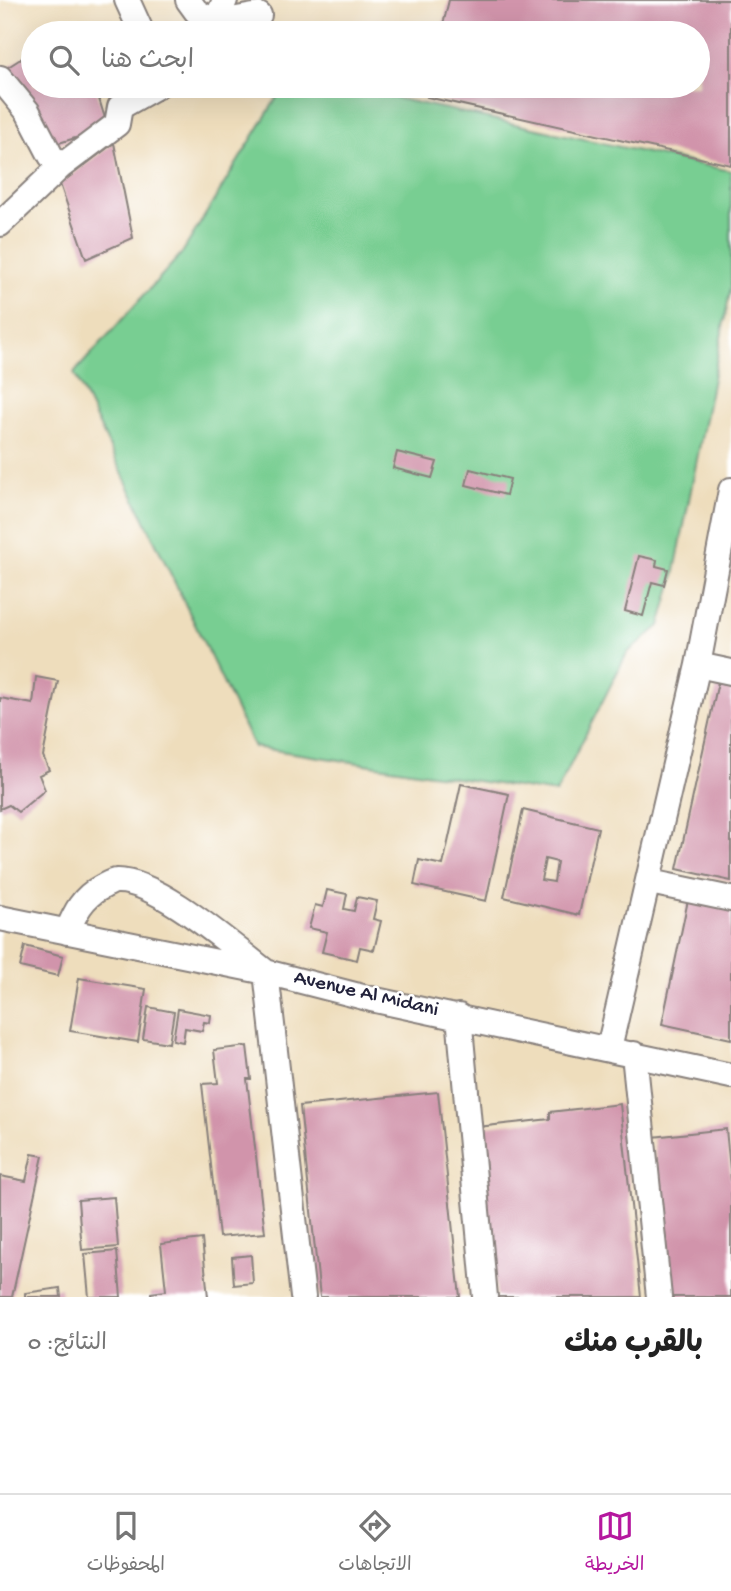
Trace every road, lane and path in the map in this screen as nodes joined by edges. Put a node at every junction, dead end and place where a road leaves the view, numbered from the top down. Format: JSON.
{"nodes":[{"id":1,"x":128,"y":0,"type":"edge"},
{"id":2,"x":188,"y":0,"type":"edge"},
{"id":3,"x":225,"y":0,"type":"edge"},
{"id":4,"x":264,"y":5,"type":"edge"},
{"id":5,"x":137,"y":21,"type":"edge"},
{"id":6,"x":205,"y":21,"type":"edge"},
{"id":7,"x":215,"y":21,"type":"edge"},
{"id":8,"x":228,"y":21,"type":"edge"},
{"id":9,"x":0,"y":78,"type":"edge"},
{"id":10,"x":136,"y":98,"type":"edge"},
{"id":11,"x":60,"y":167,"type":"junction"},
{"id":12,"x":0,"y":223,"type":"edge"},
{"id":13,"x":731,"y":490,"type":"edge"},
{"id":14,"x":698,"y":665,"type":"junction"},
{"id":15,"x":731,"y":672,"type":"edge"},
{"id":16,"x":649,"y":882,"type":"junction"},
{"id":17,"x":731,"y":899,"type":"edge"},
{"id":18,"x":0,"y":918,"type":"edge"},
{"id":19,"x":67,"y":932,"type":"junction"},
{"id":20,"x":265,"y":972,"type":"junction"},
{"id":21,"x":459,"y":1016,"type":"junction"},
{"id":22,"x":609,"y":1048,"type":"junction"},
{"id":23,"x":634,"y":1054,"type":"junction"},
{"id":24,"x":731,"y":1076,"type":"edge"},
{"id":25,"x":303,"y":1297,"type":"edge"},
{"id":26,"x":485,"y":1297,"type":"edge"},
{"id":27,"x":659,"y":1297,"type":"edge"}],
"edges":[{"from":1,"to":5,"type":"street"},
{"from":2,"to":6,"type":"street"},
{"from":3,"to":7,"type":"street"},
{"from":4,"to":8,"type":"street"},
{"from":9,"to":11,"type":"street"},
{"from":10,"to":11,"type":"street"},
{"from":11,"to":12,"type":"street"},
{"from":13,"to":14,"type":"street"},
{"from":14,"to":15,"type":"street"},
{"from":14,"to":16,"type":"street"},
{"from":16,"to":17,"type":"street"},
{"from":16,"to":22,"type":"street"},
{"from":18,"to":19,"type":"street","name":"Avenue Al Midani"},
{"from":19,"to":20,"type":"street","name":"Avenue Al Midani"},
{"from":19,"to":20,"type":"street"},
{"from":20,"to":21,"type":"street","name":"Avenue Al Midani"},
{"from":20,"to":25,"type":"street"},
{"from":21,"to":22,"type":"street","name":"Avenue Al Midani"},
{"from":21,"to":26,"type":"street"},
{"from":22,"to":23,"type":"street","name":"Avenue Al Midani"},
{"from":23,"to":24,"type":"street","name":"Avenue Al Midani"},
{"from":23,"to":27,"type":"street"}]}
